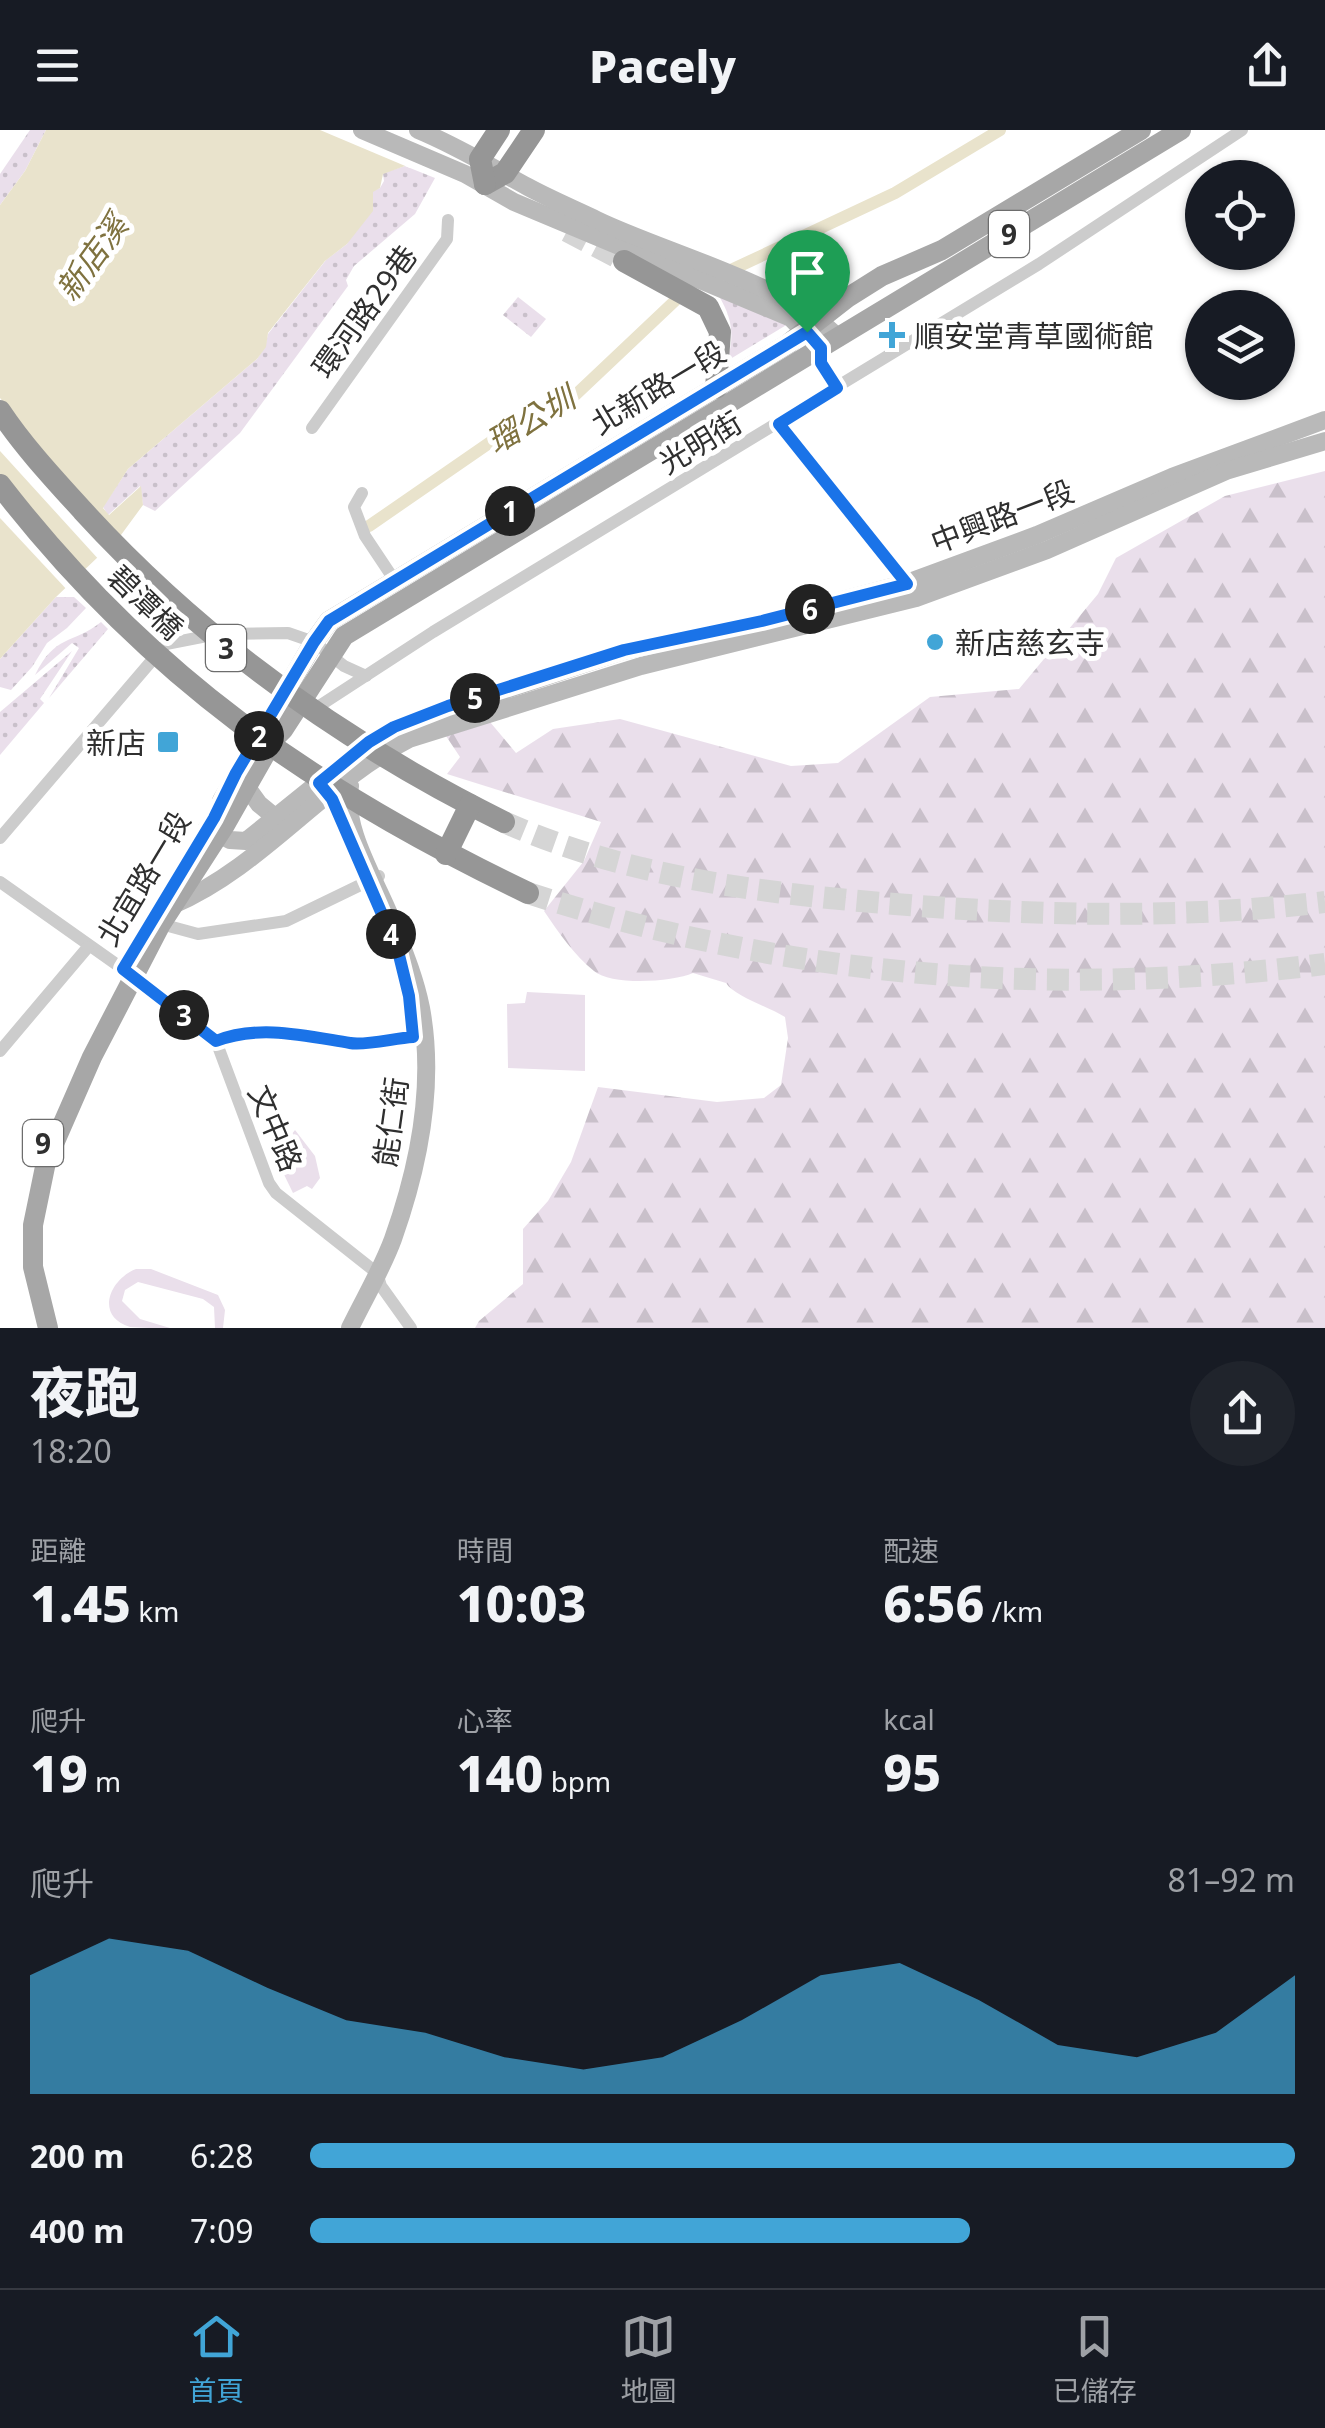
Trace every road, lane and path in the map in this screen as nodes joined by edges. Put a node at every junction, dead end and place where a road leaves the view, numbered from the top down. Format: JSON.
{"nodes":[{"id":1,"x":362,"y":130,"type":"edge"},
{"id":2,"x":418,"y":130,"type":"edge"},
{"id":3,"x":499,"y":130,"type":"edge"},
{"id":4,"x":519,"y":130,"type":"edge"},
{"id":5,"x":534,"y":130,"type":"edge"},
{"id":6,"x":1140,"y":130,"type":"edge"},
{"id":7,"x":1182,"y":130,"type":"edge"},
{"id":8,"x":1242,"y":130,"type":"edge"},
{"id":9,"x":491,"y":171,"type":"junction"},
{"id":10,"x":448,"y":220,"type":"dead end"},
{"id":11,"x":653,"y":258,"type":"junction"},
{"id":12,"x":624,"y":261,"type":"tunnel mouth"},
{"id":13,"x":779,"y":296,"type":"junction"},
{"id":14,"x":846,"y":298,"type":"junction"},
{"id":15,"x":814,"y":325,"type":"junction"},
{"id":16,"x":829,"y":343,"type":"junction"},
{"id":17,"x":716,"y":388,"type":"junction"},
{"id":18,"x":837,"y":388,"type":"junction"},
{"id":19,"x":0,"y":411,"type":"edge"},
{"id":20,"x":1325,"y":420,"type":"edge"},
{"id":21,"x":779,"y":424,"type":"junction"},
{"id":22,"x":312,"y":428,"type":"dead end"},
{"id":23,"x":1325,"y":441,"type":"edge"},
{"id":24,"x":0,"y":485,"type":"edge"},
{"id":25,"x":362,"y":493,"type":"dead end"},
{"id":26,"x":395,"y":580,"type":"junction"},
{"id":27,"x":912,"y":591,"type":"junction"},
{"id":28,"x":314,"y":642,"type":"junction"},
{"id":29,"x":331,"y":656,"type":"junction"},
{"id":30,"x":638,"y":658,"type":"junction"},
{"id":31,"x":366,"y":676,"type":"junction"},
{"id":32,"x":283,"y":730,"type":"junction"},
{"id":33,"x":246,"y":786,"type":"junction"},
{"id":34,"x":326,"y":792,"type":"junction"},
{"id":35,"x":470,"y":805,"type":"junction"},
{"id":36,"x":276,"y":818,"type":"junction"},
{"id":37,"x":504,"y":822,"type":"tunnel mouth"},
{"id":38,"x":210,"y":837,"type":"junction"},
{"id":39,"x":0,"y":838,"type":"edge"},
{"id":40,"x":260,"y":850,"type":"junction"},
{"id":41,"x":446,"y":854,"type":"junction"},
{"id":42,"x":374,"y":879,"type":"junction"},
{"id":43,"x":0,"y":882,"type":"edge"},
{"id":44,"x":528,"y":893,"type":"tunnel mouth"},
{"id":45,"x":174,"y":905,"type":"junction"},
{"id":46,"x":161,"y":924,"type":"junction"},
{"id":47,"x":88,"y":947,"type":"junction"},
{"id":48,"x":128,"y":973,"type":"junction"},
{"id":49,"x":216,"y":1041,"type":"junction"},
{"id":50,"x":0,"y":1051,"type":"edge"},
{"id":51,"x":377,"y":1273,"type":"junction"},
{"id":52,"x":354,"y":1319,"type":"edge"},
{"id":53,"x":37,"y":1328,"type":"edge"},
{"id":54,"x":48,"y":1328,"type":"edge"},
{"id":55,"x":411,"y":1328,"type":"edge"}],
"edges":[{"from":1,"to":9,"type":"street"},
{"from":2,"to":9,"type":"street"},
{"from":3,"to":9,"type":"highway"},
{"from":4,"to":9,"type":"highway"},
{"from":5,"to":9,"type":"highway"},
{"from":6,"to":14,"type":"main road","name":"北新路一段","number":"9"},
{"from":7,"to":16,"type":"main road","name":"北新路一段","number":"9"},
{"from":8,"to":18,"type":"street","name":"光明街"},
{"from":9,"to":11,"type":"street"},
{"from":9,"to":13,"type":"street"},
{"from":10,"to":22,"type":"street","name":"環河路29巷"},
{"from":11,"to":15,"type":"street"},
{"from":11,"to":17,"type":"street"},
{"from":12,"to":17,"type":"highway"},
{"from":13,"to":14,"type":"street"},
{"from":13,"to":15,"type":"street"},
{"from":14,"to":15,"type":"main road","name":"北新路一段","number":"9"},
{"from":15,"to":16,"type":"street"},
{"from":15,"to":17,"type":"main road","name":"北新路一段","number":"9"},
{"from":16,"to":18,"type":"street"},
{"from":16,"to":29,"type":"main road","name":"北新路一段","number":"9"},
{"from":17,"to":26,"type":"main road","name":"北新路一段","number":"9"},
{"from":18,"to":21,"type":"street","name":"光明街"},
{"from":19,"to":35,"type":"highway","name":"碧潭橋","number":"3"},
{"from":20,"to":27,"type":"street","name":"中興路一段"},
{"from":21,"to":27,"type":"street"},
{"from":21,"to":31,"type":"street","name":"光明街"},
{"from":23,"to":27,"type":"street","name":"中興路一段"},
{"from":24,"to":41,"type":"highway","name":"碧潭橋","number":"3"},
{"from":25,"to":26,"type":"street"},
{"from":26,"to":28,"type":"main road","name":"北新路一段","number":"9"},
{"from":27,"to":30,"type":"street","name":"中興路一段"},
{"from":28,"to":29,"type":"street"},
{"from":28,"to":38,"type":"main road","name":"北宜路一段","number":"9"},
{"from":28,"to":39,"type":"street"},
{"from":29,"to":31,"type":"street"},
{"from":29,"to":32,"type":"main road","name":"北宜路一段","number":"9"},
{"from":30,"to":34,"type":"street","name":"中興路一段"},
{"from":30,"to":51,"type":"street","name":"能仁街"},
{"from":31,"to":32,"type":"street","name":"光明街"},
{"from":32,"to":33,"type":"main road","name":"北宜路一段","number":"9"},
{"from":33,"to":36,"type":"street"},
{"from":33,"to":38,"type":"main road","name":"北宜路一段","number":"9"},
{"from":34,"to":36,"type":"street","name":"中興路一段"},
{"from":34,"to":40,"type":"street","name":"中興路一段"},
{"from":34,"to":42,"type":"street"},
{"from":35,"to":37,"type":"highway","name":"碧潭橋","number":"3"},
{"from":35,"to":41,"type":"highway"},
{"from":36,"to":38,"type":"street","name":"中興路一段"},
{"from":38,"to":40,"type":"street"},
{"from":38,"to":45,"type":"main road","name":"北宜路一段","number":"9"},
{"from":38,"to":48,"type":"main road","name":"北宜路一段","number":"9"},
{"from":40,"to":45,"type":"street","name":"中興路一段"},
{"from":41,"to":44,"type":"highway","name":"碧潭橋","number":"3"},
{"from":42,"to":46,"type":"street"},
{"from":42,"to":49,"type":"street"},
{"from":43,"to":47,"type":"street"},
{"from":45,"to":46,"type":"main road","name":"北宜路一段","number":"9"},
{"from":46,"to":48,"type":"main road","name":"北宜路一段","number":"9"},
{"from":47,"to":48,"type":"street"},
{"from":47,"to":50,"type":"street"},
{"from":48,"to":49,"type":"street"},
{"from":48,"to":53,"type":"main road","name":"北宜路一段","number":"9"},
{"from":48,"to":54,"type":"main road","name":"北宜路一段","number":"9"},
{"from":49,"to":51,"type":"street","name":"文中路"},
{"from":51,"to":52,"type":"street","name":"能仁街"},
{"from":51,"to":55,"type":"street","name":"文中路"}]}
